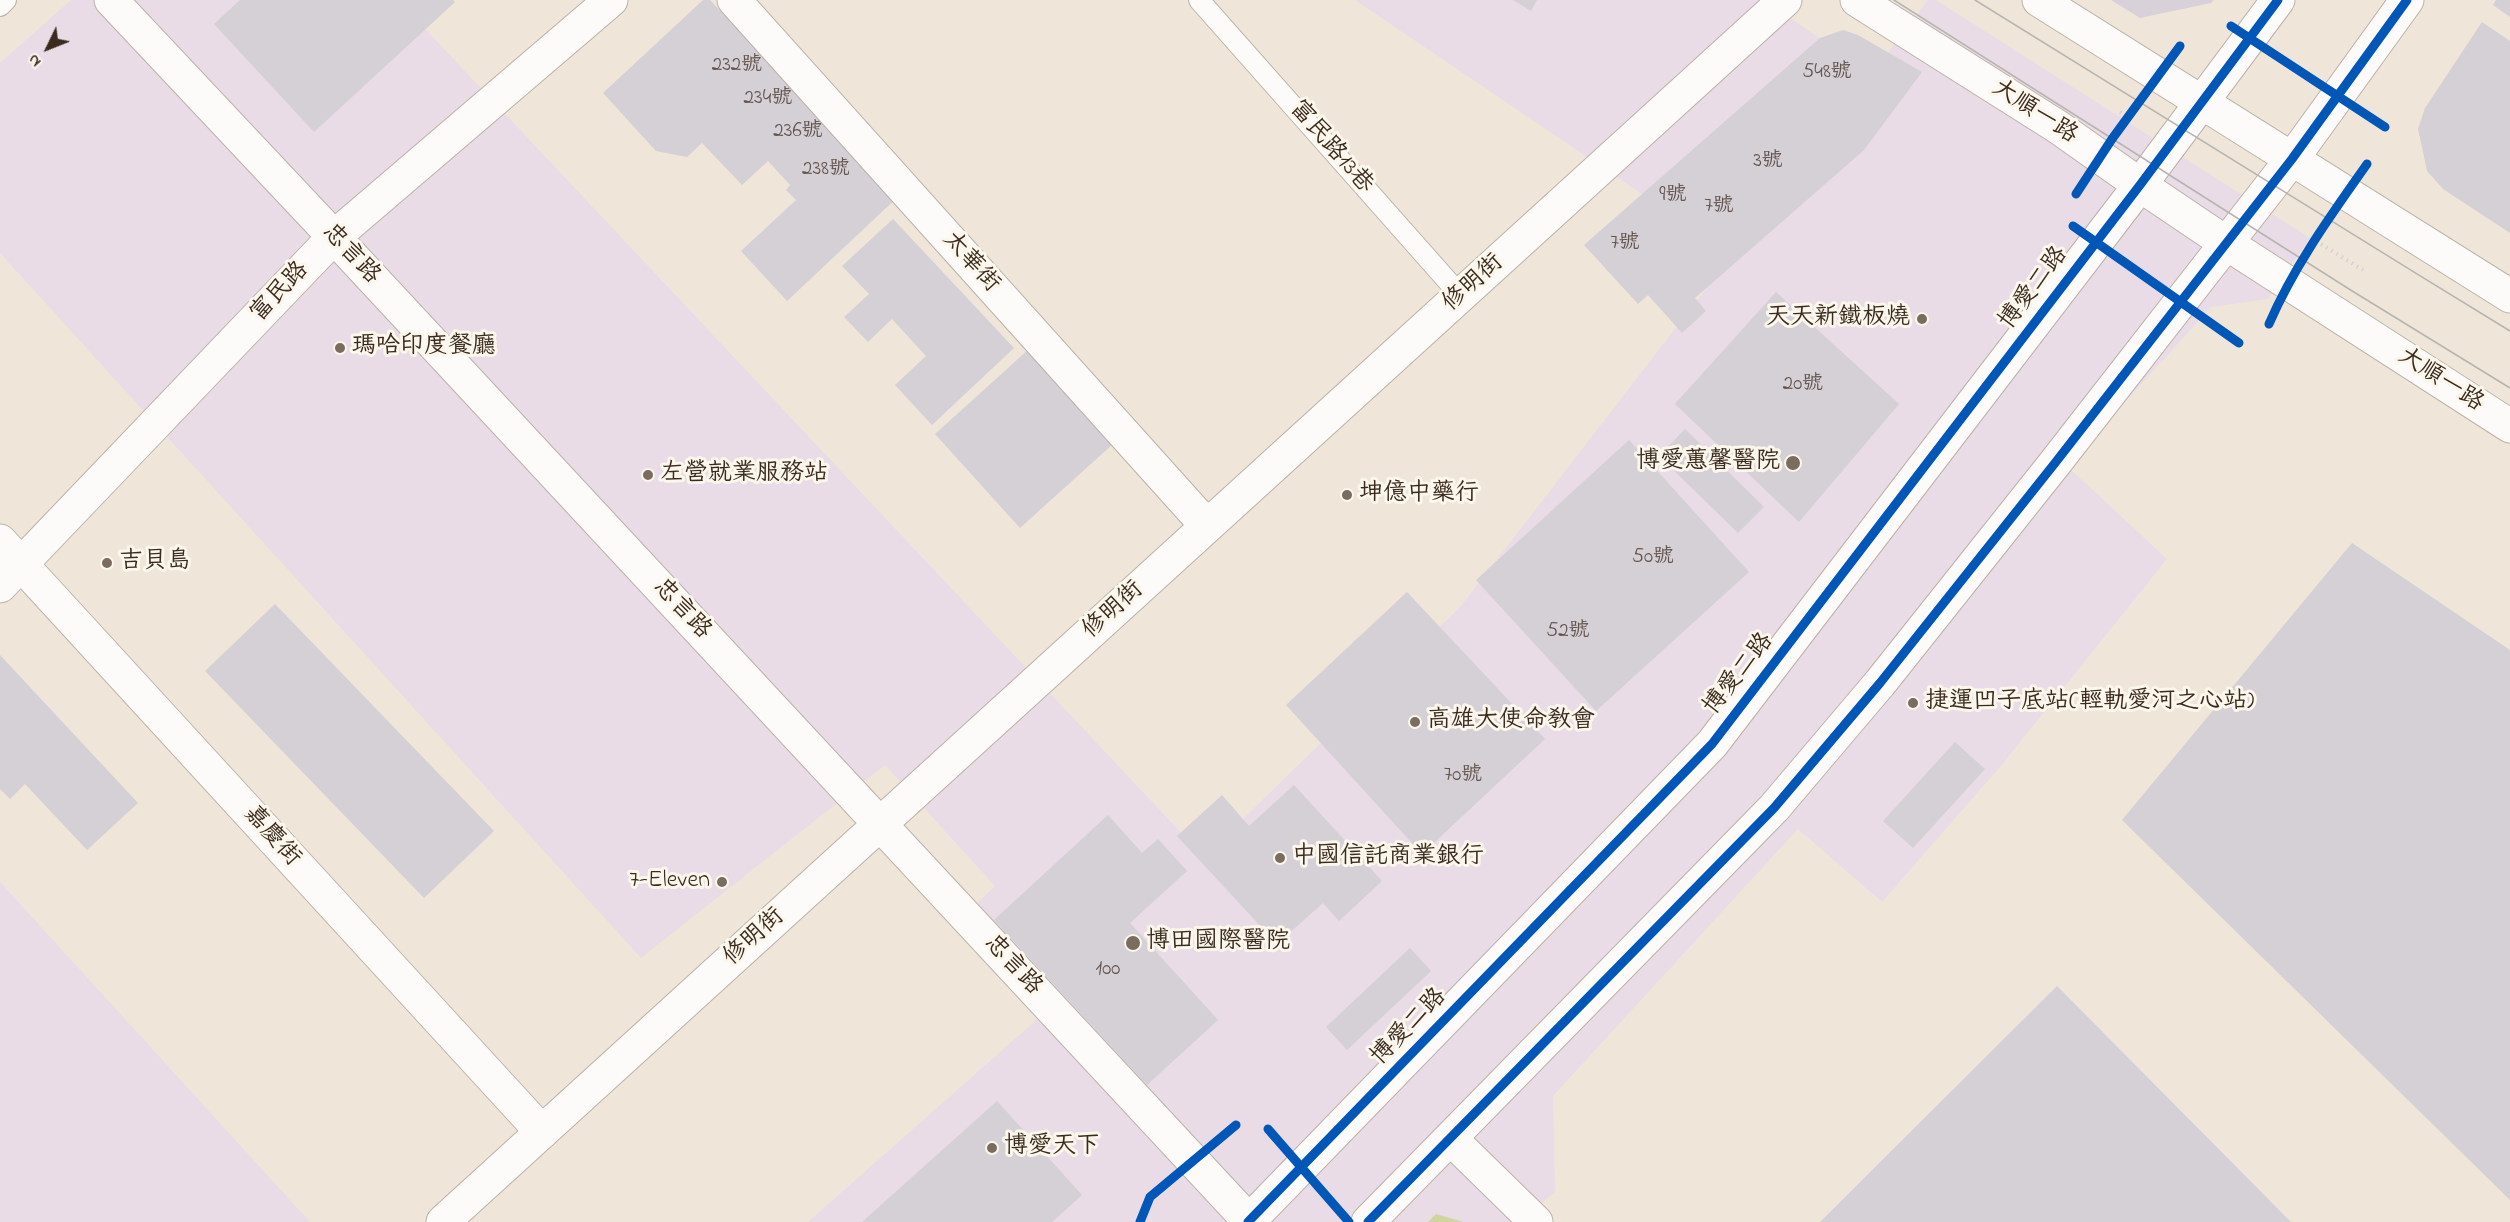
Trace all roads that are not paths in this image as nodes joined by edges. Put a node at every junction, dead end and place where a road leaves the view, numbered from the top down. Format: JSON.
{"nodes":[{"id":1,"x":6,"y":0,"type":"edge"},
{"id":2,"x":111,"y":0,"type":"edge"},
{"id":3,"x":611,"y":0,"type":"edge"},
{"id":4,"x":734,"y":0,"type":"edge"},
{"id":5,"x":1199,"y":0,"type":"edge"},
{"id":6,"x":1785,"y":0,"type":"edge"},
{"id":7,"x":1857,"y":0,"type":"edge"},
{"id":8,"x":2039,"y":0,"type":"edge"},
{"id":9,"x":2278,"y":0,"type":"edge"},
{"id":10,"x":2407,"y":0,"type":"edge"},
{"id":11,"x":0,"y":6,"type":"edge"},
{"id":12,"x":2203,"y":101,"type":"junction"},
{"id":13,"x":2292,"y":159,"type":"junction"},
{"id":14,"x":2140,"y":185,"type":"junction"},
{"id":15,"x":334,"y":237,"type":"junction"},
{"id":16,"x":2226,"y":243,"type":"junction"},
{"id":17,"x":1461,"y":296,"type":"junction"},
{"id":18,"x":2510,"y":296,"type":"edge"},
{"id":19,"x":2510,"y":426,"type":"edge"},
{"id":20,"x":1207,"y":526,"type":"junction"},
{"id":21,"x":0,"y":542,"type":"edge"},
{"id":22,"x":11,"y":575,"type":"edge"},
{"id":23,"x":880,"y":824,"type":"junction"},
{"id":24,"x":542,"y":1132,"type":"junction"},
{"id":25,"x":1451,"y":1139,"type":"junction"},
{"id":26,"x":443,"y":1222,"type":"edge"},
{"id":27,"x":1249,"y":1222,"type":"edge"},
{"id":28,"x":1368,"y":1222,"type":"edge"},
{"id":29,"x":1536,"y":1222,"type":"edge"}],
"edges":[{"from":1,"to":11,"type":"lane"},
{"from":2,"to":15,"type":"street","name":"忠言路"},
{"from":3,"to":15,"type":"street","name":"富民路"},
{"from":4,"to":20,"type":"street","name":"太華街"},
{"from":5,"to":17,"type":"lane","name":"富民路13巷"},
{"from":6,"to":17,"type":"street","name":"修明街"},
{"from":7,"to":14,"type":"street","name":"大順一路"},
{"from":8,"to":12,"type":"street"},
{"from":9,"to":12,"type":"street","name":"博愛二路"},
{"from":10,"to":13,"type":"street"},
{"from":12,"to":13,"type":"street"},
{"from":12,"to":14,"type":"street","name":"博愛二路"},
{"from":13,"to":16,"type":"street"},
{"from":13,"to":18,"type":"street"},
{"from":14,"to":16,"type":"street","name":"大順一路"},
{"from":14,"to":27,"type":"street","name":"博愛二路"},
{"from":15,"to":22,"type":"street","name":"富民路"},
{"from":15,"to":23,"type":"street","name":"忠言路"},
{"from":16,"to":19,"type":"street","name":"大順一路"},
{"from":16,"to":25,"type":"street"},
{"from":17,"to":20,"type":"street","name":"修明街"},
{"from":20,"to":23,"type":"street","name":"修明街"},
{"from":21,"to":22,"type":"street","name":"嘉慶街"},
{"from":22,"to":24,"type":"street","name":"嘉慶街"},
{"from":23,"to":24,"type":"street","name":"修明街"},
{"from":23,"to":27,"type":"street","name":"忠言路"},
{"from":24,"to":26,"type":"street","name":"修明街"},
{"from":25,"to":28,"type":"street"},
{"from":25,"to":29,"type":"street"}]}
